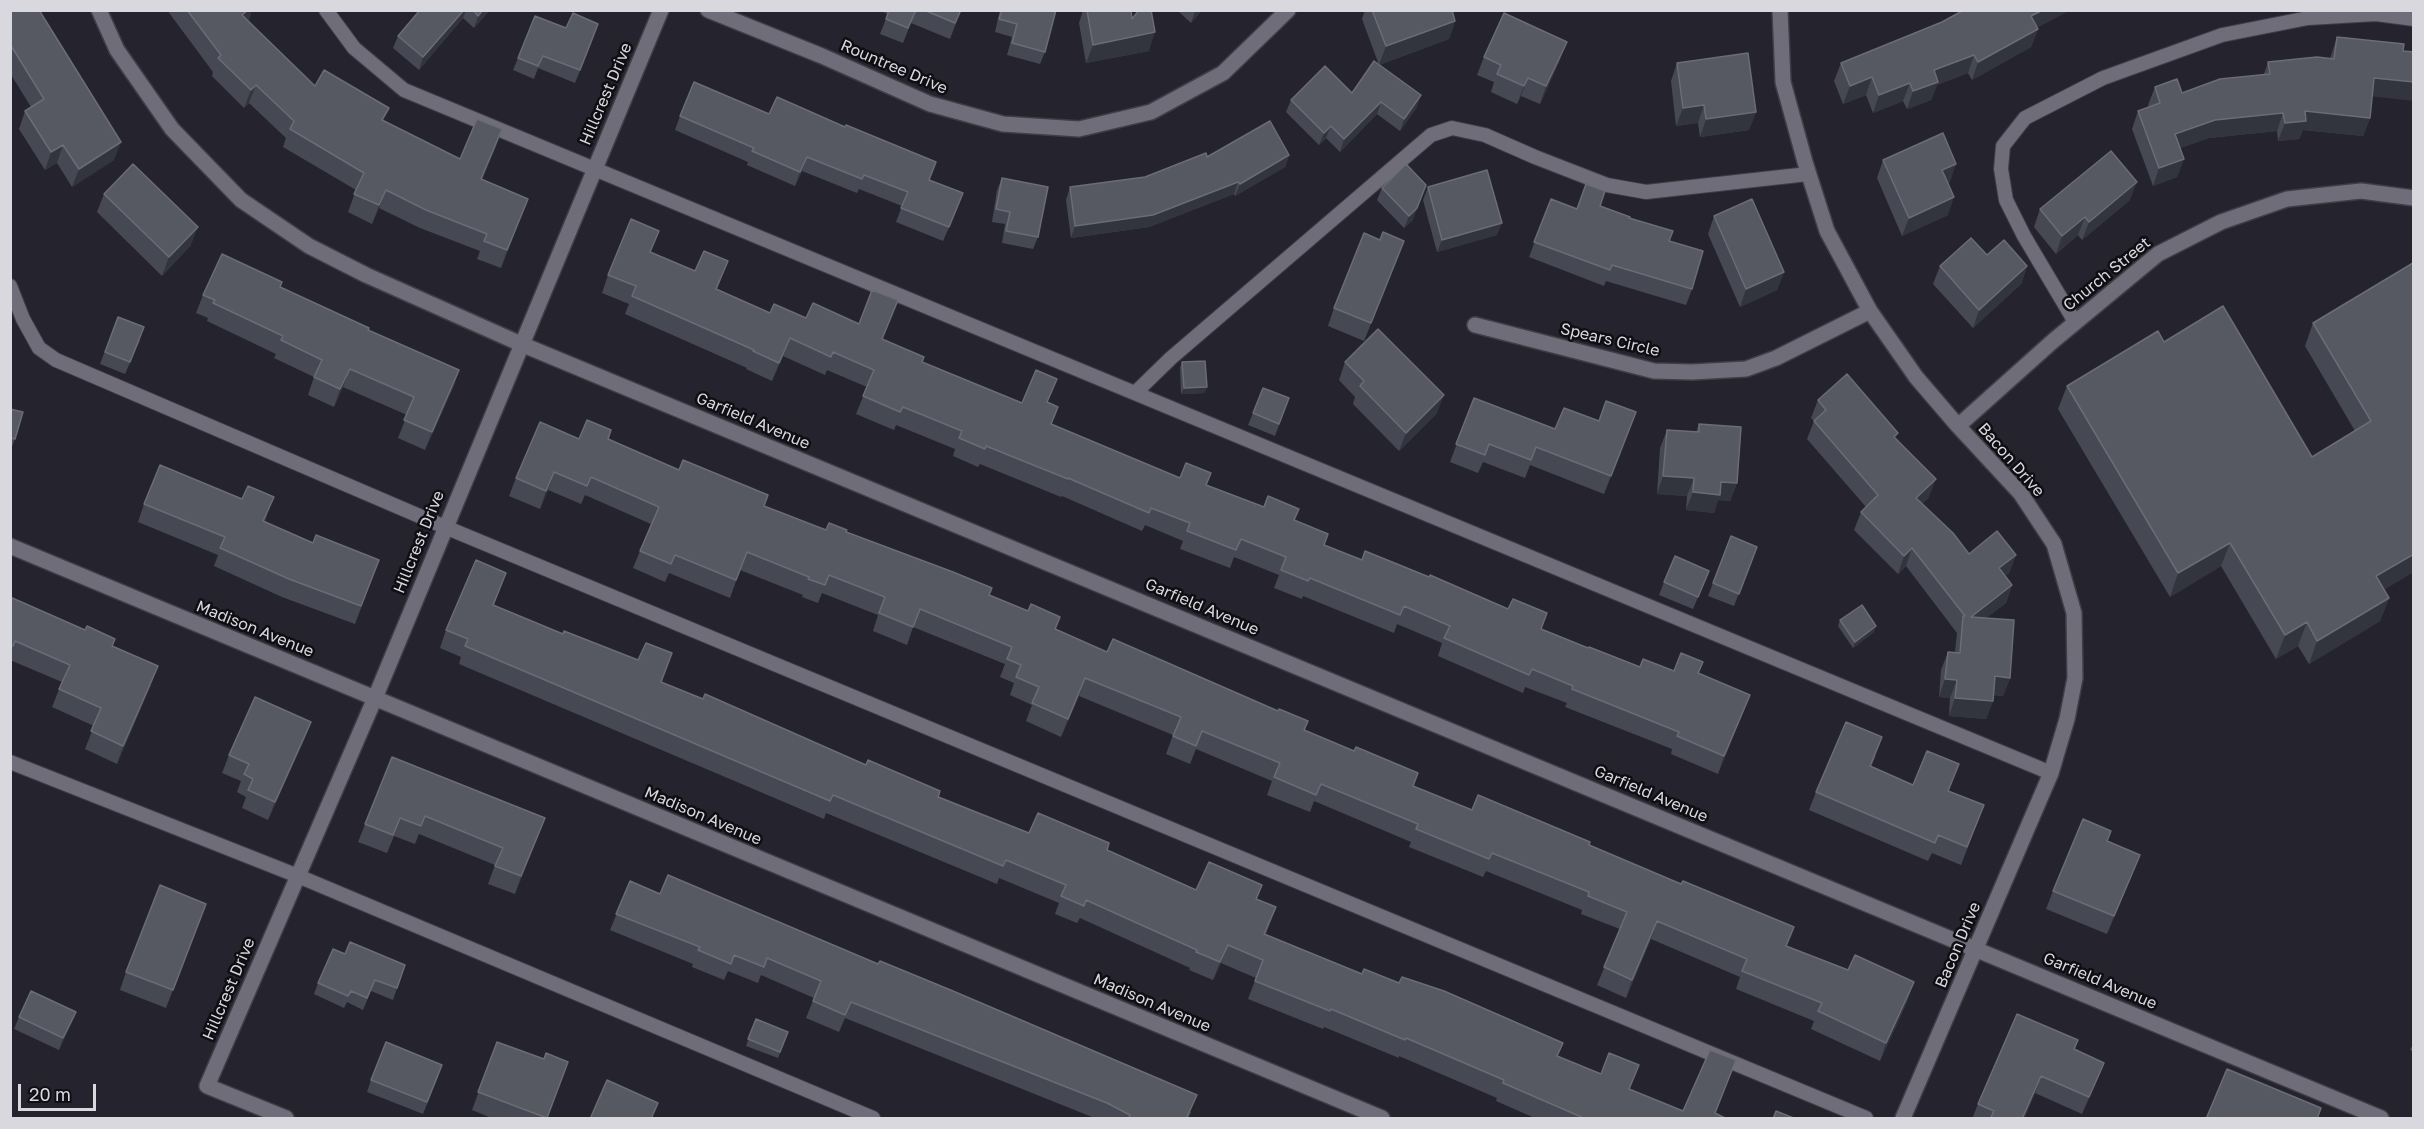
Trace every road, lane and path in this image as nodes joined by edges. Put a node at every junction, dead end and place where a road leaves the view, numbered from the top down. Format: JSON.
{"nodes":[{"id":1,"x":99,"y":10,"type":"edge"},
{"id":2,"x":326,"y":10,"type":"edge"},
{"id":3,"x":661,"y":10,"type":"edge"},
{"id":4,"x":708,"y":10,"type":"edge"},
{"id":5,"x":1288,"y":10,"type":"edge"},
{"id":6,"x":1780,"y":10,"type":"edge"},
{"id":7,"x":2414,"y":19,"type":"edge"},
{"id":8,"x":594,"y":169,"type":"junction"},
{"id":9,"x":1809,"y":174,"type":"junction"},
{"id":10,"x":2414,"y":198,"type":"edge"},
{"id":11,"x":10,"y":286,"type":"edge"},
{"id":12,"x":1870,"y":311,"type":"junction"},
{"id":13,"x":2075,"y":322,"type":"junction"},
{"id":14,"x":1475,"y":325,"type":"dead end"},
{"id":15,"x":521,"y":344,"type":"junction"},
{"id":16,"x":1135,"y":393,"type":"junction"},
{"id":17,"x":1958,"y":426,"type":"junction"},
{"id":18,"x":445,"y":527,"type":"junction"},
{"id":19,"x":10,"y":546,"type":"edge"},
{"id":20,"x":375,"y":698,"type":"junction"},
{"id":21,"x":10,"y":762,"type":"edge"},
{"id":22,"x":2051,"y":773,"type":"junction"},
{"id":23,"x":297,"y":876,"type":"junction"},
{"id":24,"x":1976,"y":948,"type":"junction"},
{"id":25,"x":286,"y":1119,"type":"edge"},
{"id":26,"x":873,"y":1119,"type":"edge"},
{"id":27,"x":1382,"y":1119,"type":"edge"},
{"id":28,"x":1866,"y":1119,"type":"edge"},
{"id":29,"x":1903,"y":1119,"type":"edge"},
{"id":30,"x":2381,"y":1119,"type":"edge"}],
"edges":[{"from":1,"to":15,"type":"street","name":"Garfield Avenue"},
{"from":2,"to":8,"type":"lane"},
{"from":3,"to":8,"type":"street","name":"Hillcrest Drive"},
{"from":4,"to":5,"type":"street","name":"Rountree Drive"},
{"from":6,"to":9,"type":"street","name":"Bacon Drive"},
{"from":7,"to":13,"type":"lane"},
{"from":8,"to":15,"type":"street","name":"Hillcrest Drive"},
{"from":8,"to":16,"type":"lane"},
{"from":9,"to":12,"type":"street","name":"Bacon Drive"},
{"from":9,"to":16,"type":"lane"},
{"from":10,"to":13,"type":"street","name":"Church Street"},
{"from":11,"to":18,"type":"lane"},
{"from":12,"to":14,"type":"street","name":"Spears Circle"},
{"from":12,"to":17,"type":"street","name":"Bacon Drive"},
{"from":13,"to":17,"type":"street","name":"Church Street"},
{"from":15,"to":18,"type":"street","name":"Hillcrest Drive"},
{"from":15,"to":24,"type":"street","name":"Garfield Avenue"},
{"from":16,"to":22,"type":"lane"},
{"from":17,"to":22,"type":"street","name":"Bacon Drive"},
{"from":18,"to":20,"type":"street","name":"Hillcrest Drive"},
{"from":18,"to":28,"type":"lane"},
{"from":19,"to":20,"type":"street","name":"Madison Avenue"},
{"from":20,"to":23,"type":"street","name":"Hillcrest Drive"},
{"from":20,"to":27,"type":"street","name":"Madison Avenue"},
{"from":21,"to":23,"type":"lane"},
{"from":22,"to":24,"type":"street","name":"Bacon Drive"},
{"from":23,"to":25,"type":"street","name":"Hillcrest Drive"},
{"from":23,"to":26,"type":"lane"},
{"from":24,"to":29,"type":"street","name":"Bacon Drive"},
{"from":24,"to":30,"type":"street","name":"Garfield Avenue"}]}
